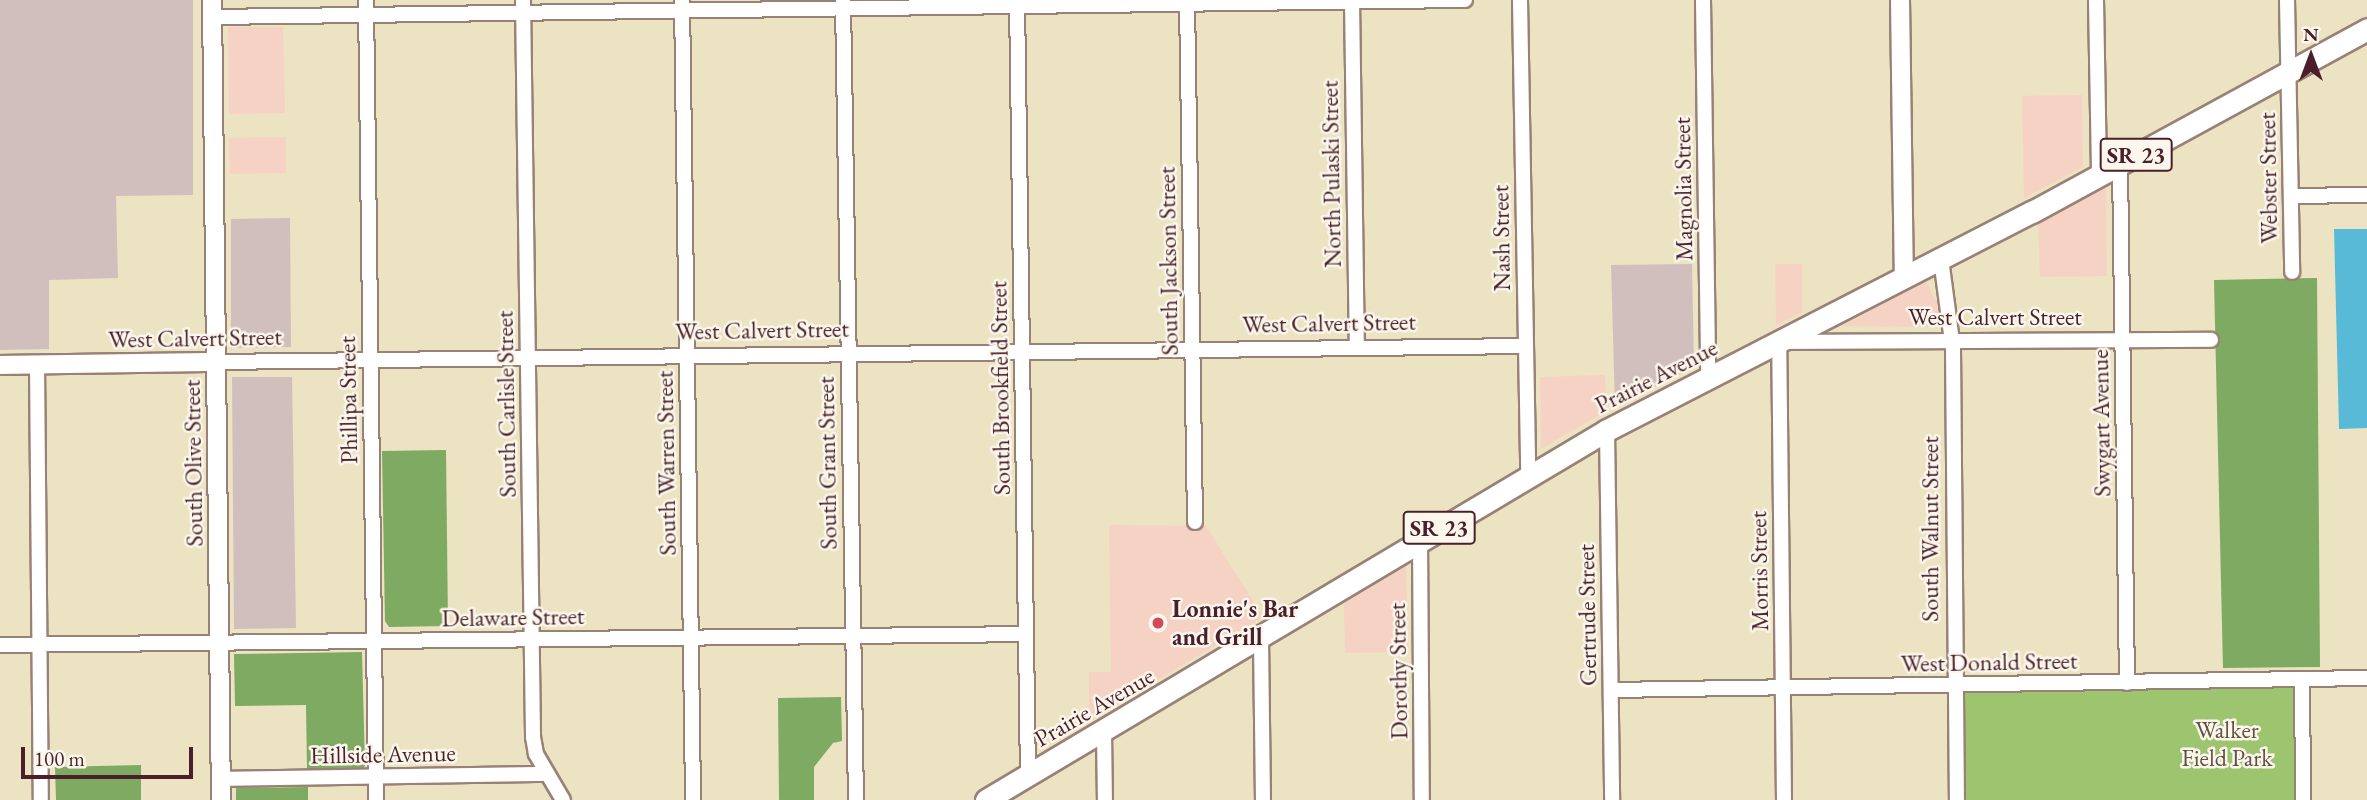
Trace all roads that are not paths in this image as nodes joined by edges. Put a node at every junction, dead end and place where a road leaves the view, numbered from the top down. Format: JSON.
{"nodes":[{"id":1,"x":366,"y":0,"type":"edge"},
{"id":2,"x":1465,"y":0,"type":"edge"},
{"id":3,"x":1520,"y":0,"type":"edge"},
{"id":4,"x":1703,"y":0,"type":"edge"},
{"id":5,"x":1900,"y":0,"type":"edge"},
{"id":6,"x":2096,"y":0,"type":"edge"},
{"id":7,"x":2287,"y":0,"type":"edge"},
{"id":8,"x":1352,"y":1,"type":"edge"},
{"id":9,"x":1187,"y":2,"type":"edge"},
{"id":10,"x":1017,"y":3,"type":"edge"},
{"id":11,"x":843,"y":4,"type":"edge"},
{"id":12,"x":682,"y":5,"type":"edge"},
{"id":13,"x":523,"y":6,"type":"edge"},
{"id":14,"x":212,"y":9,"type":"edge"},
{"id":15,"x":366,"y":15,"type":"junction"},
{"id":16,"x":2367,"y":29,"type":"edge"},
{"id":17,"x":2289,"y":71,"type":"junction"},
{"id":18,"x":2120,"y":163,"type":"junction"},
{"id":19,"x":2099,"y":175,"type":"junction"},
{"id":20,"x":2367,"y":195,"type":"edge"},
{"id":21,"x":2292,"y":196,"type":"junction"},
{"id":22,"x":1941,"y":259,"type":"junction"},
{"id":23,"x":2292,"y":272,"type":"dead end"},
{"id":24,"x":1904,"y":277,"type":"junction"},
{"id":25,"x":2211,"y":340,"type":"dead end"},
{"id":26,"x":1779,"y":342,"type":"junction"},
{"id":27,"x":1951,"y":342,"type":"junction"},
{"id":28,"x":2123,"y":342,"type":"junction"},
{"id":29,"x":1525,"y":346,"type":"junction"},
{"id":30,"x":1357,"y":348,"type":"junction"},
{"id":31,"x":1192,"y":350,"type":"junction"},
{"id":32,"x":1022,"y":352,"type":"junction"},
{"id":33,"x":848,"y":353,"type":"junction"},
{"id":34,"x":687,"y":356,"type":"junction"},
{"id":35,"x":529,"y":358,"type":"junction"},
{"id":36,"x":370,"y":360,"type":"junction"},
{"id":37,"x":216,"y":362,"type":"junction"},
{"id":38,"x":37,"y":364,"type":"junction"},
{"id":39,"x":0,"y":365,"type":"edge"},
{"id":40,"x":1708,"y":378,"type":"junction"},
{"id":41,"x":1607,"y":430,"type":"junction"},
{"id":42,"x":1528,"y":475,"type":"junction"},
{"id":43,"x":1195,"y":522,"type":"dead end"},
{"id":44,"x":1420,"y":541,"type":"junction"},
{"id":45,"x":852,"y":634,"type":"junction"},
{"id":46,"x":1027,"y":634,"type":"junction"},
{"id":47,"x":691,"y":638,"type":"junction"},
{"id":48,"x":1261,"y":638,"type":"junction"},
{"id":49,"x":532,"y":639,"type":"junction"},
{"id":50,"x":374,"y":642,"type":"junction"},
{"id":51,"x":220,"y":643,"type":"junction"},
{"id":52,"x":0,"y":645,"type":"edge"},
{"id":53,"x":39,"y":645,"type":"junction"},
{"id":54,"x":2367,"y":678,"type":"edge"},
{"id":55,"x":2302,"y":679,"type":"junction"},
{"id":56,"x":2127,"y":683,"type":"junction"},
{"id":57,"x":1955,"y":685,"type":"junction"},
{"id":58,"x":1783,"y":688,"type":"junction"},
{"id":59,"x":1611,"y":690,"type":"junction"},
{"id":60,"x":1104,"y":732,"type":"junction"},
{"id":61,"x":546,"y":774,"type":"junction"},
{"id":62,"x":1028,"y":775,"type":"junction"},
{"id":63,"x":375,"y":777,"type":"junction"},
{"id":64,"x":221,"y":779,"type":"junction"},
{"id":65,"x":41,"y":800,"type":"edge"},
{"id":66,"x":221,"y":800,"type":"edge"},
{"id":67,"x":376,"y":800,"type":"edge"},
{"id":68,"x":563,"y":800,"type":"edge"},
{"id":69,"x":693,"y":800,"type":"edge"},
{"id":70,"x":856,"y":800,"type":"edge"},
{"id":71,"x":986,"y":800,"type":"edge"},
{"id":72,"x":1105,"y":800,"type":"edge"},
{"id":73,"x":1263,"y":800,"type":"edge"},
{"id":74,"x":1422,"y":800,"type":"edge"},
{"id":75,"x":1612,"y":800,"type":"edge"},
{"id":76,"x":1784,"y":800,"type":"edge"},
{"id":77,"x":1956,"y":800,"type":"edge"},
{"id":78,"x":2302,"y":800,"type":"edge"}],
"edges":[{"from":1,"to":15,"type":"street","name":"Phillipa Street"},
{"from":2,"to":8,"type":"street"},
{"from":3,"to":29,"type":"street","name":"Nash Street"},
{"from":4,"to":40,"type":"street","name":"Magnolia Street"},
{"from":5,"to":24,"type":"street"},
{"from":6,"to":19,"type":"street"},
{"from":7,"to":17,"type":"street","name":"Webster Street"},
{"from":8,"to":9,"type":"street"},
{"from":8,"to":30,"type":"street","name":"North Pulaski Street"},
{"from":9,"to":10,"type":"street"},
{"from":9,"to":31,"type":"street","name":"South Jackson Street"},
{"from":10,"to":11,"type":"street"},
{"from":10,"to":32,"type":"street","name":"South Brookfield Street"},
{"from":11,"to":12,"type":"street"},
{"from":11,"to":33,"type":"street","name":"South Grant Street"},
{"from":12,"to":13,"type":"street"},
{"from":12,"to":34,"type":"street","name":"South Warren Street"},
{"from":13,"to":15,"type":"street"},
{"from":13,"to":35,"type":"street","name":"South Carlisle Street"},
{"from":14,"to":15,"type":"street"},
{"from":14,"to":37,"type":"street","name":"South Olive Street"},
{"from":15,"to":36,"type":"street","name":"Phillipa Street"},
{"from":16,"to":17,"type":"main road","name":"Prairie Avenue","number":"SR 23"},
{"from":17,"to":18,"type":"main road","name":"Prairie Avenue","number":"SR 23"},
{"from":17,"to":21,"type":"street","name":"Webster Street"},
{"from":18,"to":19,"type":"main road","name":"Prairie Avenue","number":"SR 23"},
{"from":18,"to":28,"type":"street","name":"Swygart Avenue"},
{"from":19,"to":22,"type":"main road","name":"Prairie Avenue","number":"SR 23"},
{"from":20,"to":21,"type":"street"},
{"from":21,"to":23,"type":"street","name":"Webster Street"},
{"from":22,"to":24,"type":"main road","name":"Prairie Avenue","number":"SR 23"},
{"from":22,"to":27,"type":"street","name":"South Walnut Street"},
{"from":24,"to":26,"type":"main road","name":"Prairie Avenue","number":"SR 23"},
{"from":25,"to":28,"type":"street","name":"West Calvert Street"},
{"from":26,"to":27,"type":"street","name":"West Calvert Street"},
{"from":26,"to":40,"type":"main road","name":"Prairie Avenue","number":"SR 23"},
{"from":26,"to":58,"type":"street","name":"Morris Street"},
{"from":27,"to":28,"type":"street","name":"West Calvert Street"},
{"from":27,"to":57,"type":"street","name":"South Walnut Street"},
{"from":28,"to":56,"type":"street","name":"Swygart Avenue"},
{"from":29,"to":30,"type":"street","name":"West Calvert Street"},
{"from":29,"to":42,"type":"street","name":"Nash Street"},
{"from":30,"to":31,"type":"street","name":"West Calvert Street"},
{"from":31,"to":32,"type":"street","name":"West Calvert Street"},
{"from":31,"to":43,"type":"street","name":"South Jackson Street"},
{"from":32,"to":33,"type":"street","name":"West Calvert Street"},
{"from":32,"to":46,"type":"street","name":"South Brookfield Street"},
{"from":33,"to":34,"type":"street","name":"West Calvert Street"},
{"from":33,"to":45,"type":"street","name":"South Grant Street"},
{"from":34,"to":35,"type":"street","name":"West Calvert Street"},
{"from":34,"to":47,"type":"street","name":"South Warren Street"},
{"from":35,"to":36,"type":"street","name":"West Calvert Street"},
{"from":35,"to":49,"type":"street","name":"South Carlisle Street"},
{"from":36,"to":37,"type":"street","name":"West Calvert Street"},
{"from":36,"to":50,"type":"street","name":"Phillipa Street"},
{"from":37,"to":38,"type":"street","name":"West Calvert Street"},
{"from":37,"to":51,"type":"street","name":"South Olive Street"},
{"from":38,"to":39,"type":"street","name":"West Calvert Street"},
{"from":38,"to":53,"type":"street"},
{"from":40,"to":41,"type":"main road","name":"Prairie Avenue","number":"SR 23"},
{"from":41,"to":42,"type":"main road","name":"Prairie Avenue","number":"SR 23"},
{"from":41,"to":59,"type":"street","name":"Gertrude Street"},
{"from":42,"to":44,"type":"main road","name":"Prairie Avenue","number":"SR 23"},
{"from":44,"to":48,"type":"main road","name":"Prairie Avenue","number":"SR 23"},
{"from":44,"to":74,"type":"street","name":"Dorothy Street"},
{"from":45,"to":46,"type":"street","name":"Delaware Street"},
{"from":45,"to":47,"type":"street","name":"Delaware Street"},
{"from":45,"to":70,"type":"street","name":"South Grant Street"},
{"from":46,"to":62,"type":"street","name":"South Brookfield Street"},
{"from":47,"to":49,"type":"street","name":"Delaware Street"},
{"from":47,"to":69,"type":"street","name":"South Warren Street"},
{"from":48,"to":60,"type":"main road","name":"Prairie Avenue","number":"SR 23"},
{"from":48,"to":73,"type":"street"},
{"from":49,"to":50,"type":"street","name":"Delaware Street"},
{"from":49,"to":61,"type":"street","name":"South Carlisle Street"},
{"from":50,"to":51,"type":"street","name":"Delaware Street"},
{"from":50,"to":63,"type":"street","name":"Phillipa Street"},
{"from":51,"to":53,"type":"street","name":"Delaware Street"},
{"from":51,"to":64,"type":"street","name":"South Olive Street"},
{"from":52,"to":53,"type":"street","name":"Delaware Street"},
{"from":53,"to":65,"type":"street"},
{"from":54,"to":55,"type":"street","name":"West Donald Street"},
{"from":55,"to":56,"type":"street","name":"West Donald Street"},
{"from":55,"to":78,"type":"street"},
{"from":56,"to":57,"type":"street","name":"West Donald Street"},
{"from":57,"to":58,"type":"street","name":"West Donald Street"},
{"from":57,"to":77,"type":"street","name":"South Walnut Street"},
{"from":58,"to":59,"type":"street","name":"West Donald Street"},
{"from":58,"to":76,"type":"street","name":"Morris Street"},
{"from":59,"to":75,"type":"street","name":"Gertrude Street"},
{"from":60,"to":62,"type":"main road","name":"Prairie Avenue","number":"SR 23"},
{"from":60,"to":72,"type":"street"},
{"from":61,"to":63,"type":"street","name":"Hillside Avenue"},
{"from":61,"to":68,"type":"street","name":"South Carlisle Street"},
{"from":62,"to":71,"type":"main road","name":"Prairie Avenue","number":"SR 23"},
{"from":63,"to":64,"type":"street","name":"Hillside Avenue"},
{"from":63,"to":67,"type":"street","name":"Phillipa Street"},
{"from":64,"to":66,"type":"street","name":"South Olive Street"}]}
